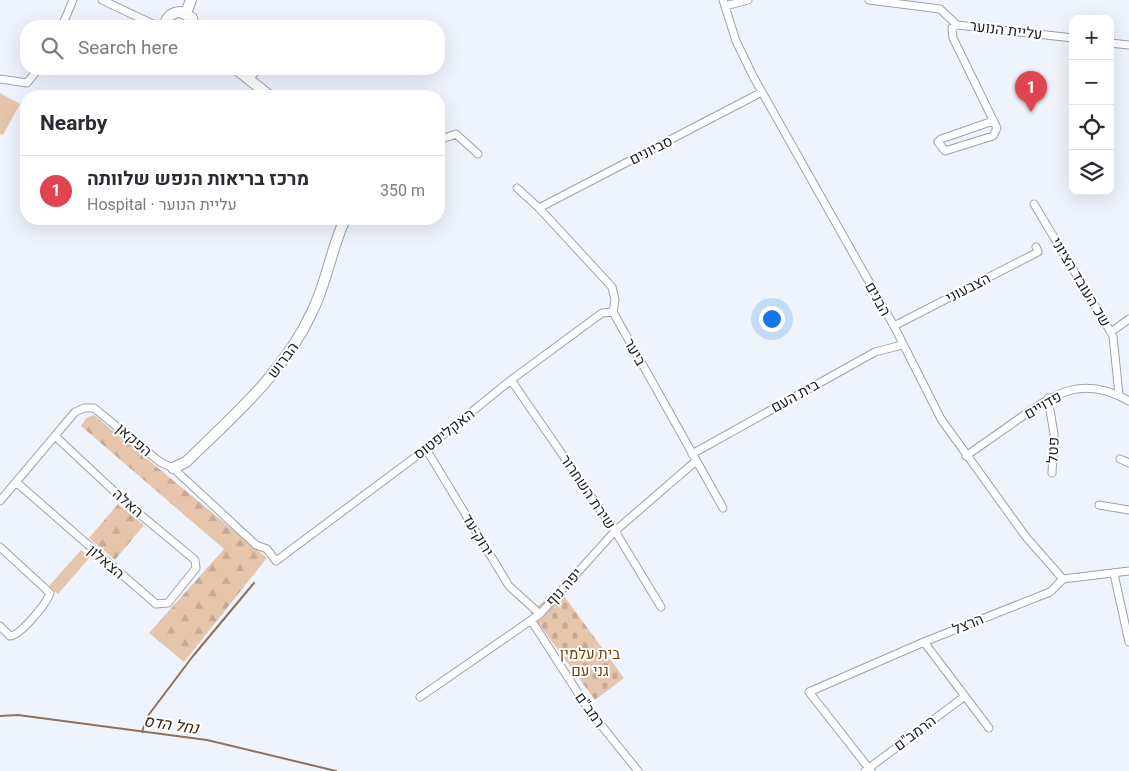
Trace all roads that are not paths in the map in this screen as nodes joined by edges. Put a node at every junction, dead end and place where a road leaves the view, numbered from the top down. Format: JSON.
{"nodes":[{"id":1,"x":73,"y":0,"type":"edge"},
{"id":2,"x":102,"y":0,"type":"edge"},
{"id":3,"x":191,"y":0,"type":"edge"},
{"id":4,"x":748,"y":0,"type":"edge"},
{"id":5,"x":869,"y":0,"type":"edge"},
{"id":6,"x":724,"y":3,"type":"edge"},
{"id":7,"x":186,"y":13,"type":"junction"},
{"id":8,"x":65,"y":20,"type":"edge"},
{"id":9,"x":144,"y":20,"type":"edge"},
{"id":10,"x":167,"y":20,"type":"edge"},
{"id":11,"x":192,"y":20,"type":"edge"},
{"id":12,"x":957,"y":25,"type":"junction"},
{"id":13,"x":1069,"y":38,"type":"edge"},
{"id":14,"x":1114,"y":43,"type":"edge"},
{"id":15,"x":1129,"y":45,"type":"edge"},
{"id":16,"x":33,"y":75,"type":"edge"},
{"id":17,"x":244,"y":75,"type":"edge"},
{"id":18,"x":253,"y":75,"type":"edge"},
{"id":19,"x":0,"y":79,"type":"edge"},
{"id":20,"x":249,"y":79,"type":"junction"},
{"id":21,"x":263,"y":90,"type":"edge"},
{"id":22,"x":762,"y":92,"type":"junction"},
{"id":23,"x":993,"y":121,"type":"junction"},
{"id":24,"x":445,"y":138,"type":"edge"},
{"id":25,"x":478,"y":154,"type":"dead end"},
{"id":26,"x":517,"y":188,"type":"dead end"},
{"id":27,"x":1034,"y":204,"type":"dead end"},
{"id":28,"x":539,"y":208,"type":"junction"},
{"id":29,"x":343,"y":225,"type":"edge"},
{"id":30,"x":1036,"y":247,"type":"dead end"},
{"id":31,"x":613,"y":312,"type":"junction"},
{"id":32,"x":1129,"y":319,"type":"edge"},
{"id":33,"x":894,"y":326,"type":"junction"},
{"id":34,"x":1111,"y":332,"type":"junction"},
{"id":35,"x":902,"y":345,"type":"junction"},
{"id":36,"x":511,"y":380,"type":"junction"},
{"id":37,"x":1119,"y":395,"type":"junction"},
{"id":38,"x":1048,"y":398,"type":"junction"},
{"id":39,"x":1129,"y":401,"type":"edge"},
{"id":40,"x":55,"y":436,"type":"junction"},
{"id":41,"x":426,"y":449,"type":"junction"},
{"id":42,"x":966,"y":456,"type":"junction"},
{"id":43,"x":694,"y":458,"type":"junction"},
{"id":44,"x":1120,"y":459,"type":"dead end"},
{"id":45,"x":1129,"y":462,"type":"edge"},
{"id":46,"x":173,"y":468,"type":"junction"},
{"id":47,"x":1052,"y":474,"type":"dead end"},
{"id":48,"x":16,"y":482,"type":"junction"},
{"id":49,"x":0,"y":501,"type":"edge"},
{"id":50,"x":1099,"y":505,"type":"dead end"},
{"id":51,"x":723,"y":508,"type":"dead end"},
{"id":52,"x":1129,"y":510,"type":"edge"},
{"id":53,"x":615,"y":531,"type":"junction"},
{"id":54,"x":0,"y":547,"type":"edge"},
{"id":55,"x":276,"y":561,"type":"joint"},
{"id":56,"x":194,"y":571,"type":"joint"},
{"id":57,"x":1129,"y":571,"type":"edge"},
{"id":58,"x":1114,"y":574,"type":"junction"},
{"id":59,"x":1063,"y":579,"type":"junction"},
{"id":60,"x":660,"y":607,"type":"dead end"},
{"id":61,"x":540,"y":614,"type":"junction"},
{"id":62,"x":531,"y":620,"type":"junction"},
{"id":63,"x":0,"y":626,"type":"edge"},
{"id":64,"x":924,"y":642,"type":"junction"},
{"id":65,"x":1129,"y":642,"type":"edge"},
{"id":66,"x":420,"y":696,"type":"dead end"},
{"id":67,"x":964,"y":696,"type":"junction"},
{"id":68,"x":989,"y":728,"type":"dead end"},
{"id":69,"x":868,"y":770,"type":"edge"},
{"id":70,"x":638,"y":771,"type":"edge"}],
"edges":[{"from":1,"to":8,"type":"street"},
{"from":2,"to":9,"type":"street"},
{"from":3,"to":7,"type":"street"},
{"from":4,"to":6,"type":"street"},
{"from":5,"to":12,"type":"street"},
{"from":6,"to":22,"type":"street","name":"הבנים"},
{"from":7,"to":10,"type":"street"},
{"from":7,"to":11,"type":"street"},
{"from":12,"to":13,"type":"street","name":"עליית הנוער"},
{"from":12,"to":23,"type":"street","name":"עליית הנוער"},
{"from":14,"to":15,"type":"street"},
{"from":16,"to":19,"type":"street"},
{"from":17,"to":20,"type":"street"},
{"from":18,"to":20,"type":"street"},
{"from":20,"to":21,"type":"street"},
{"from":22,"to":28,"type":"street","name":"סביונים"},
{"from":22,"to":33,"type":"street","name":"הבנים"},
{"from":23,"to":23,"type":"street"},
{"from":24,"to":25,"type":"street"},
{"from":26,"to":28,"type":"street","name":"ביער"},
{"from":27,"to":34,"type":"street","name":"שכ העובד הציוני"},
{"from":28,"to":31,"type":"street","name":"ביער"},
{"from":29,"to":46,"type":"street","name":"הברוש"},
{"from":30,"to":33,"type":"street","name":"הצבעוני"},
{"from":31,"to":36,"type":"street","name":"האקליפטוס"},
{"from":31,"to":43,"type":"street","name":"ביער"},
{"from":32,"to":34,"type":"street"},
{"from":33,"to":35,"type":"street","name":"הבנים"},
{"from":34,"to":37,"type":"street","name":"שכ העובד הציוני"},
{"from":35,"to":42,"type":"street","name":"הבנים"},
{"from":35,"to":43,"type":"street","name":"בית העם"},
{"from":36,"to":41,"type":"street","name":"האקליפטוס"},
{"from":36,"to":53,"type":"street","name":"שירת השחרור"},
{"from":37,"to":38,"type":"street","name":"פדויים"},
{"from":37,"to":39,"type":"street","name":"פדויים"},
{"from":38,"to":42,"type":"street","name":"פדויים"},
{"from":38,"to":47,"type":"street","name":"פטל"},
{"from":40,"to":46,"type":"street","name":"הפקאן"},
{"from":40,"to":48,"type":"street","name":"הפקאן"},
{"from":40,"to":56,"type":"street","name":"האלה"},
{"from":41,"to":55,"type":"street","name":"האקליפטוס"},
{"from":41,"to":61,"type":"street","name":"ירוק-עד"},
{"from":42,"to":59,"type":"street","name":"הבנים"},
{"from":43,"to":51,"type":"street","name":"ביער"},
{"from":43,"to":53,"type":"street","name":"יפה נוף"},
{"from":44,"to":45,"type":"street"},
{"from":46,"to":55,"type":"street","name":"הפקאן"},
{"from":48,"to":49,"type":"street","name":"הפקאן"},
{"from":48,"to":56,"type":"street","name":"הצאלון"},
{"from":50,"to":52,"type":"street"},
{"from":53,"to":60,"type":"street","name":"שירת השחרור"},
{"from":53,"to":61,"type":"street","name":"יפה נוף"},
{"from":54,"to":63,"type":"street"},
{"from":57,"to":58,"type":"street"},
{"from":58,"to":59,"type":"street"},
{"from":58,"to":65,"type":"street"},
{"from":59,"to":64,"type":"street","name":"הרצל"},
{"from":61,"to":62,"type":"street","name":"יפה נוף"},
{"from":62,"to":66,"type":"street","name":"יפה נוף"},
{"from":62,"to":70,"type":"street","name":"רמב\"ם"},
{"from":64,"to":67,"type":"street"},
{"from":64,"to":69,"type":"street","name":"הרצל"},
{"from":67,"to":68,"type":"street"},
{"from":67,"to":69,"type":"street","name":"הרמב\"ם"}]}
